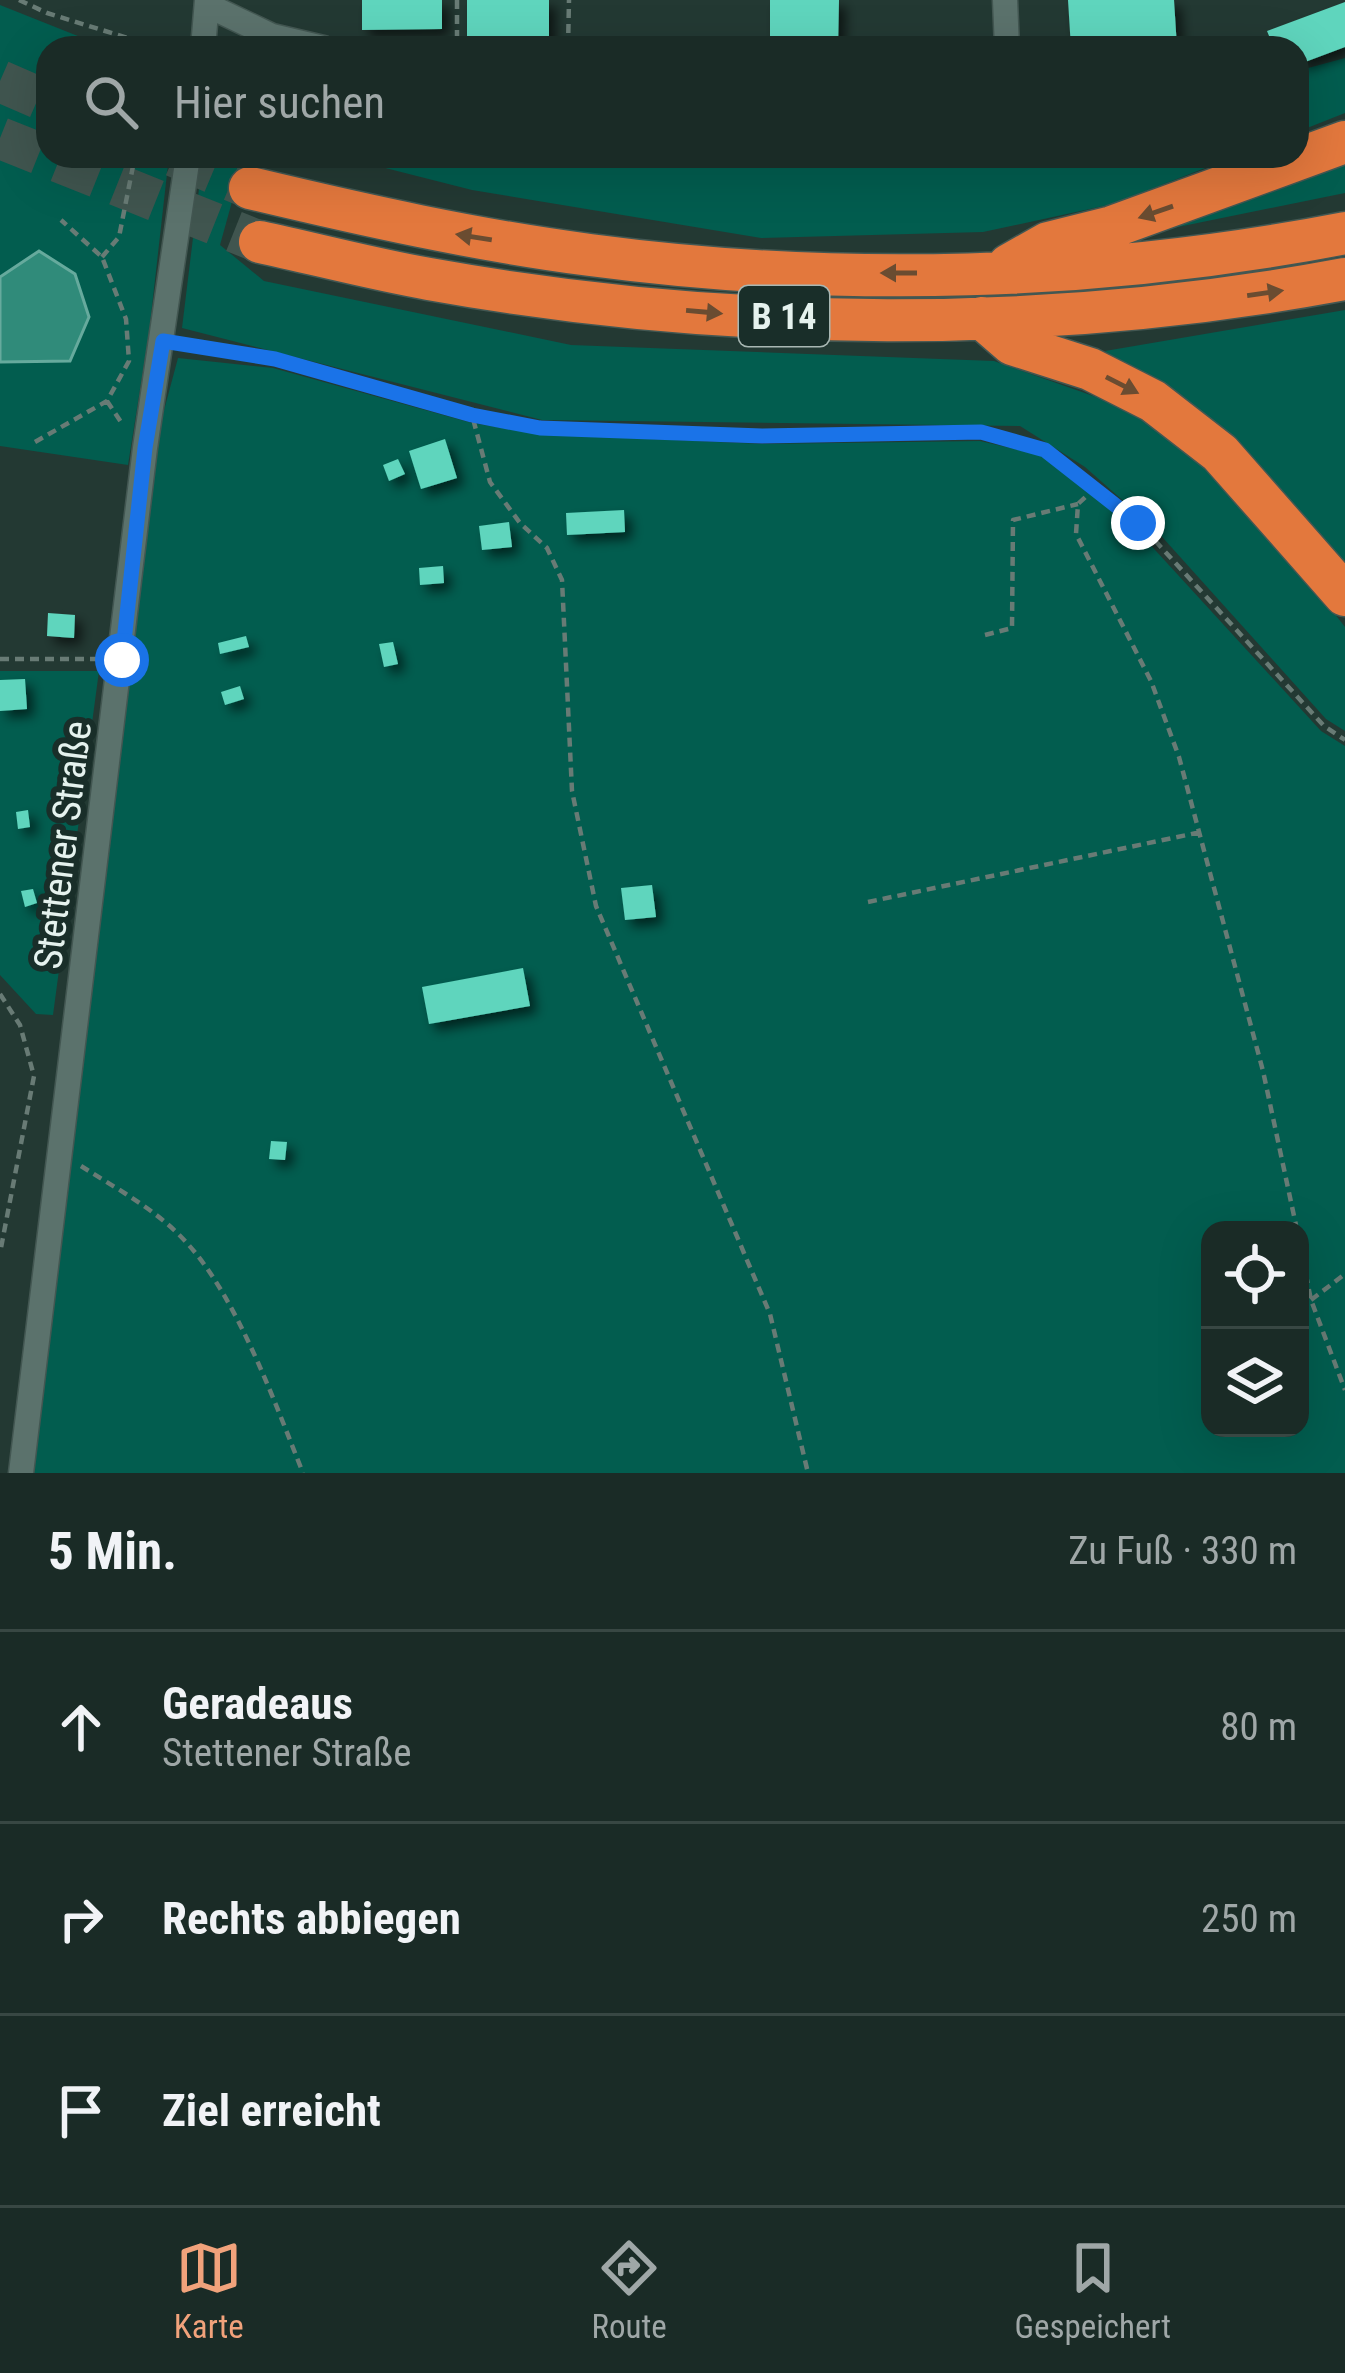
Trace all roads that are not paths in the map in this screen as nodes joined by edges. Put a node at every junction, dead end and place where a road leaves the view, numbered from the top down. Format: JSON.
{"nodes":[{"id":1,"x":1005,"y":0,"type":"edge"},
{"id":2,"x":207,"y":3,"type":"edge"},
{"id":3,"x":203,"y":36,"type":"edge"},
{"id":4,"x":272,"y":36,"type":"edge"},
{"id":5,"x":1006,"y":36,"type":"edge"},
{"id":6,"x":1345,"y":142,"type":"edge"},
{"id":7,"x":1309,"y":155,"type":"edge"},
{"id":8,"x":186,"y":168,"type":"edge"},
{"id":9,"x":1274,"y":168,"type":"edge"},
{"id":10,"x":250,"y":188,"type":"tunnel mouth"},
{"id":11,"x":1345,"y":233,"type":"edge"},
{"id":12,"x":260,"y":242,"type":"tunnel mouth"},
{"id":13,"x":993,"y":274,"type":"junction"},
{"id":14,"x":1345,"y":279,"type":"edge"},
{"id":15,"x":982,"y":318,"type":"junction"},
{"id":16,"x":1345,"y":595,"type":"edge"},
{"id":17,"x":21,"y":1473,"type":"edge"}],
"edges":[{"from":1,"to":5,"type":"street"},
{"from":2,"to":3,"type":"street"},
{"from":2,"to":4,"type":"street"},
{"from":6,"to":7,"type":"highway","one_way":true},
{"from":8,"to":17,"type":"street","name":"Stettener Straße"},
{"from":9,"to":13,"type":"highway","one_way":true},
{"from":13,"to":10,"type":"highway","number":"B 14","one_way":true},
{"from":11,"to":13,"type":"highway","number":"B 14"},
{"from":12,"to":15,"type":"highway","number":"B 14","one_way":true},
{"from":15,"to":14,"type":"highway","number":"B 14","one_way":true},
{"from":15,"to":16,"type":"highway","one_way":true}]}
